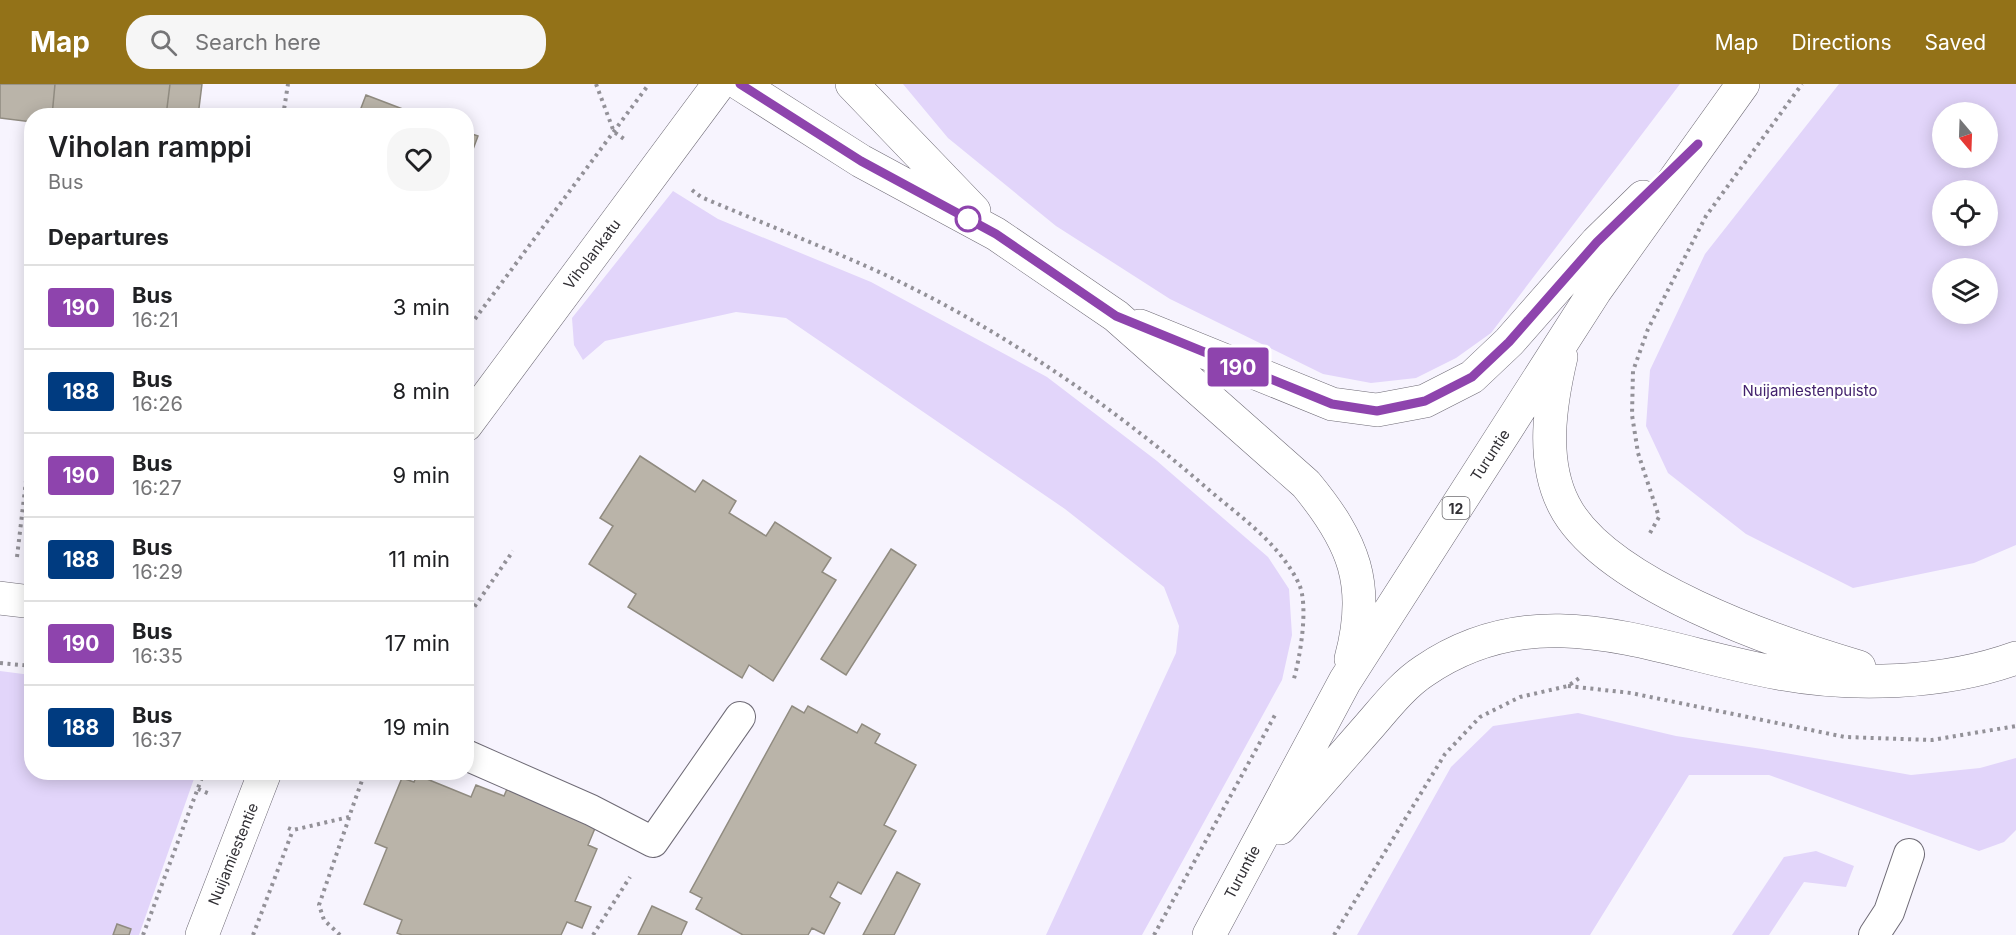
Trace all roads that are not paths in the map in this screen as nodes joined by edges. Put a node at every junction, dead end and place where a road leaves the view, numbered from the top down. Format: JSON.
{"nodes":[{"id":1,"x":719,"y":84,"type":"edge"},
{"id":2,"x":740,"y":84,"type":"edge"},
{"id":3,"x":852,"y":84,"type":"edge"},
{"id":4,"x":1743,"y":84,"type":"edge"},
{"id":5,"x":1698,"y":144,"type":"junction"},
{"id":6,"x":996,"y":234,"type":"junction"},
{"id":7,"x":1116,"y":316,"type":"junction"},
{"id":8,"x":1567,"y":334,"type":"junction"},
{"id":9,"x":474,"y":414,"type":"edge"},
{"id":10,"x":0,"y":598,"type":"edge"},
{"id":11,"x":24,"y":601,"type":"edge"},
{"id":12,"x":2016,"y":658,"type":"edge"},
{"id":13,"x":1345,"y":681,"type":"junction"},
{"id":14,"x":1907,"y":681,"type":"junction"},
{"id":15,"x":740,"y":717,"type":"dead end"},
{"id":16,"x":474,"y":759,"type":"edge"},
{"id":17,"x":263,"y":780,"type":"edge"},
{"id":18,"x":1909,"y":854,"type":"dead end"},
{"id":19,"x":1240,"y":875,"type":"junction"},
{"id":20,"x":202,"y":935,"type":"edge"},
{"id":21,"x":1209,"y":935,"type":"edge"},
{"id":22,"x":1874,"y":935,"type":"edge"}],
"edges":[{"from":1,"to":9,"type":"main road","name":"Viholankatu"},
{"from":2,"to":6,"type":"main road"},
{"from":3,"to":6,"type":"main road"},
{"from":4,"to":5,"type":"main road","name":"Turuntie","number":"12"},
{"from":5,"to":7,"type":"main road"},
{"from":5,"to":8,"type":"main road","name":"Turuntie","number":"12"},
{"from":6,"to":7,"type":"main road"},
{"from":7,"to":13,"type":"main road"},
{"from":8,"to":13,"type":"main road","name":"Turuntie","number":"12"},
{"from":8,"to":14,"type":"main road"},
{"from":10,"to":11,"type":"main road"},
{"from":12,"to":14,"type":"main road"},
{"from":13,"to":19,"type":"main road","name":"Turuntie","number":"12"},
{"from":14,"to":19,"type":"main road"},
{"from":15,"to":16,"type":"lane"},
{"from":17,"to":20,"type":"main road","name":"Nuijamiestentie"},
{"from":18,"to":22,"type":"lane"},
{"from":19,"to":21,"type":"main road","name":"Turuntie","number":"12"}]}
